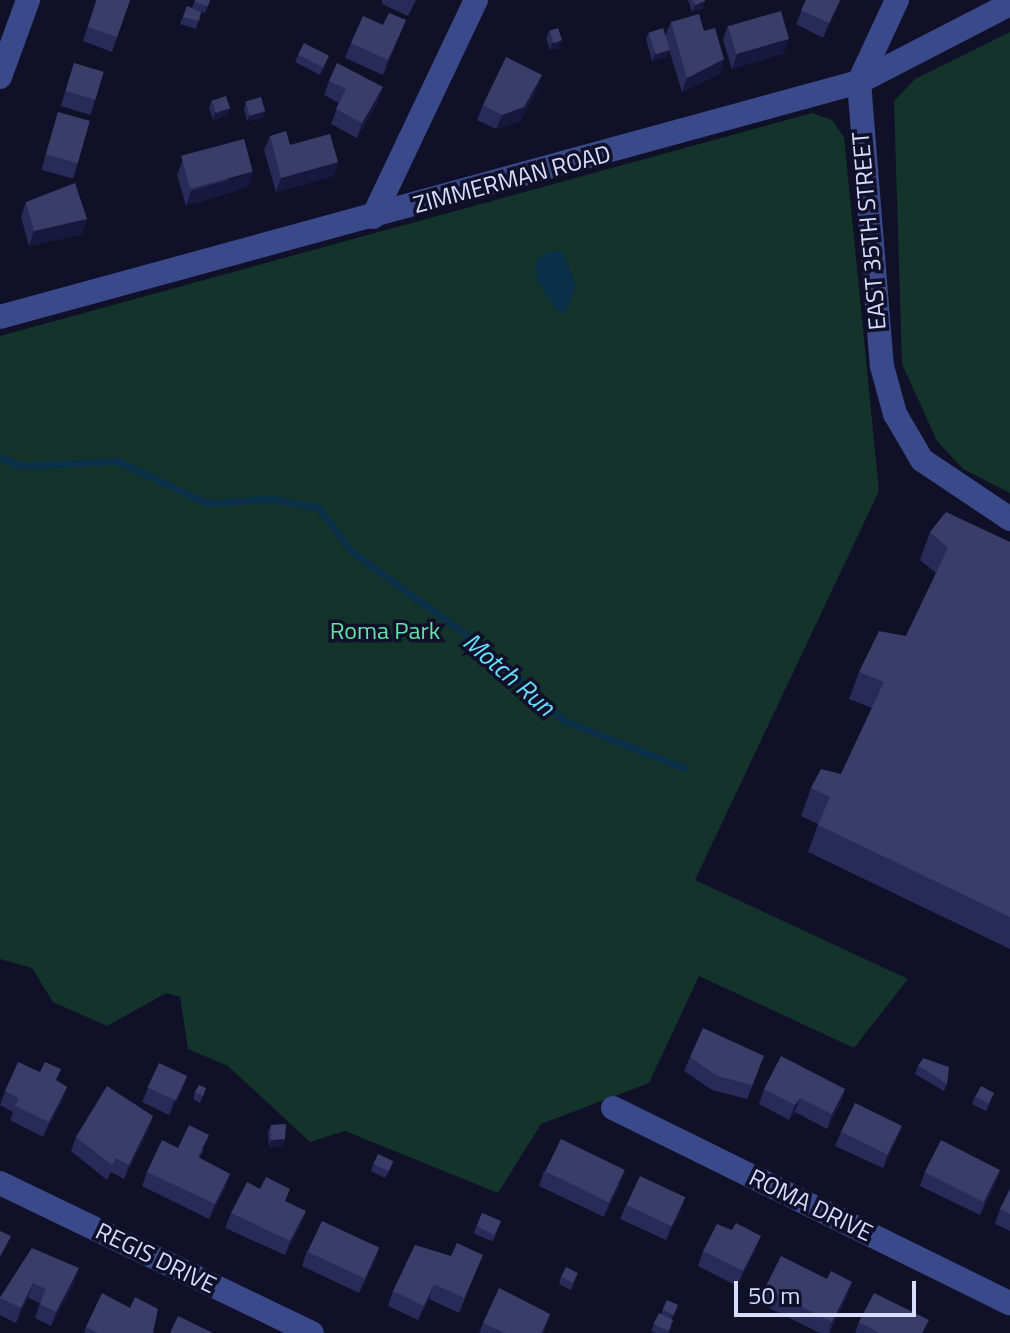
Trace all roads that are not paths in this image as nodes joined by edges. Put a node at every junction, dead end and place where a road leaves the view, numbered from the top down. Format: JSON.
{"nodes":[{"id":1,"x":28,"y":0,"type":"edge"},
{"id":2,"x":476,"y":0,"type":"edge"},
{"id":3,"x":897,"y":0,"type":"edge"},
{"id":4,"x":1010,"y":4,"type":"edge"},
{"id":5,"x":0,"y":77,"type":"edge"},
{"id":6,"x":859,"y":82,"type":"junction"},
{"id":7,"x":373,"y":217,"type":"junction"},
{"id":8,"x":0,"y":317,"type":"edge"},
{"id":9,"x":1010,"y":519,"type":"edge"},
{"id":10,"x":613,"y":1108,"type":"dead end"},
{"id":11,"x":0,"y":1183,"type":"edge"},
{"id":12,"x":1010,"y":1303,"type":"edge"},
{"id":13,"x":312,"y":1333,"type":"edge"}],
"edges":[{"from":1,"to":5,"type":"street"},
{"from":2,"to":7,"type":"street"},
{"from":3,"to":6,"type":"street","name":"EAST 35TH STREET"},
{"from":4,"to":6,"type":"street","name":"ZIMMERMAN ROAD"},
{"from":6,"to":7,"type":"street","name":"ZIMMERMAN ROAD"},
{"from":6,"to":9,"type":"street","name":"EAST 35TH STREET"},
{"from":7,"to":8,"type":"street","name":"ZIMMERMAN ROAD"},
{"from":10,"to":12,"type":"street","name":"ROMA DRIVE"},
{"from":11,"to":13,"type":"street","name":"REGIS DRIVE"}]}
